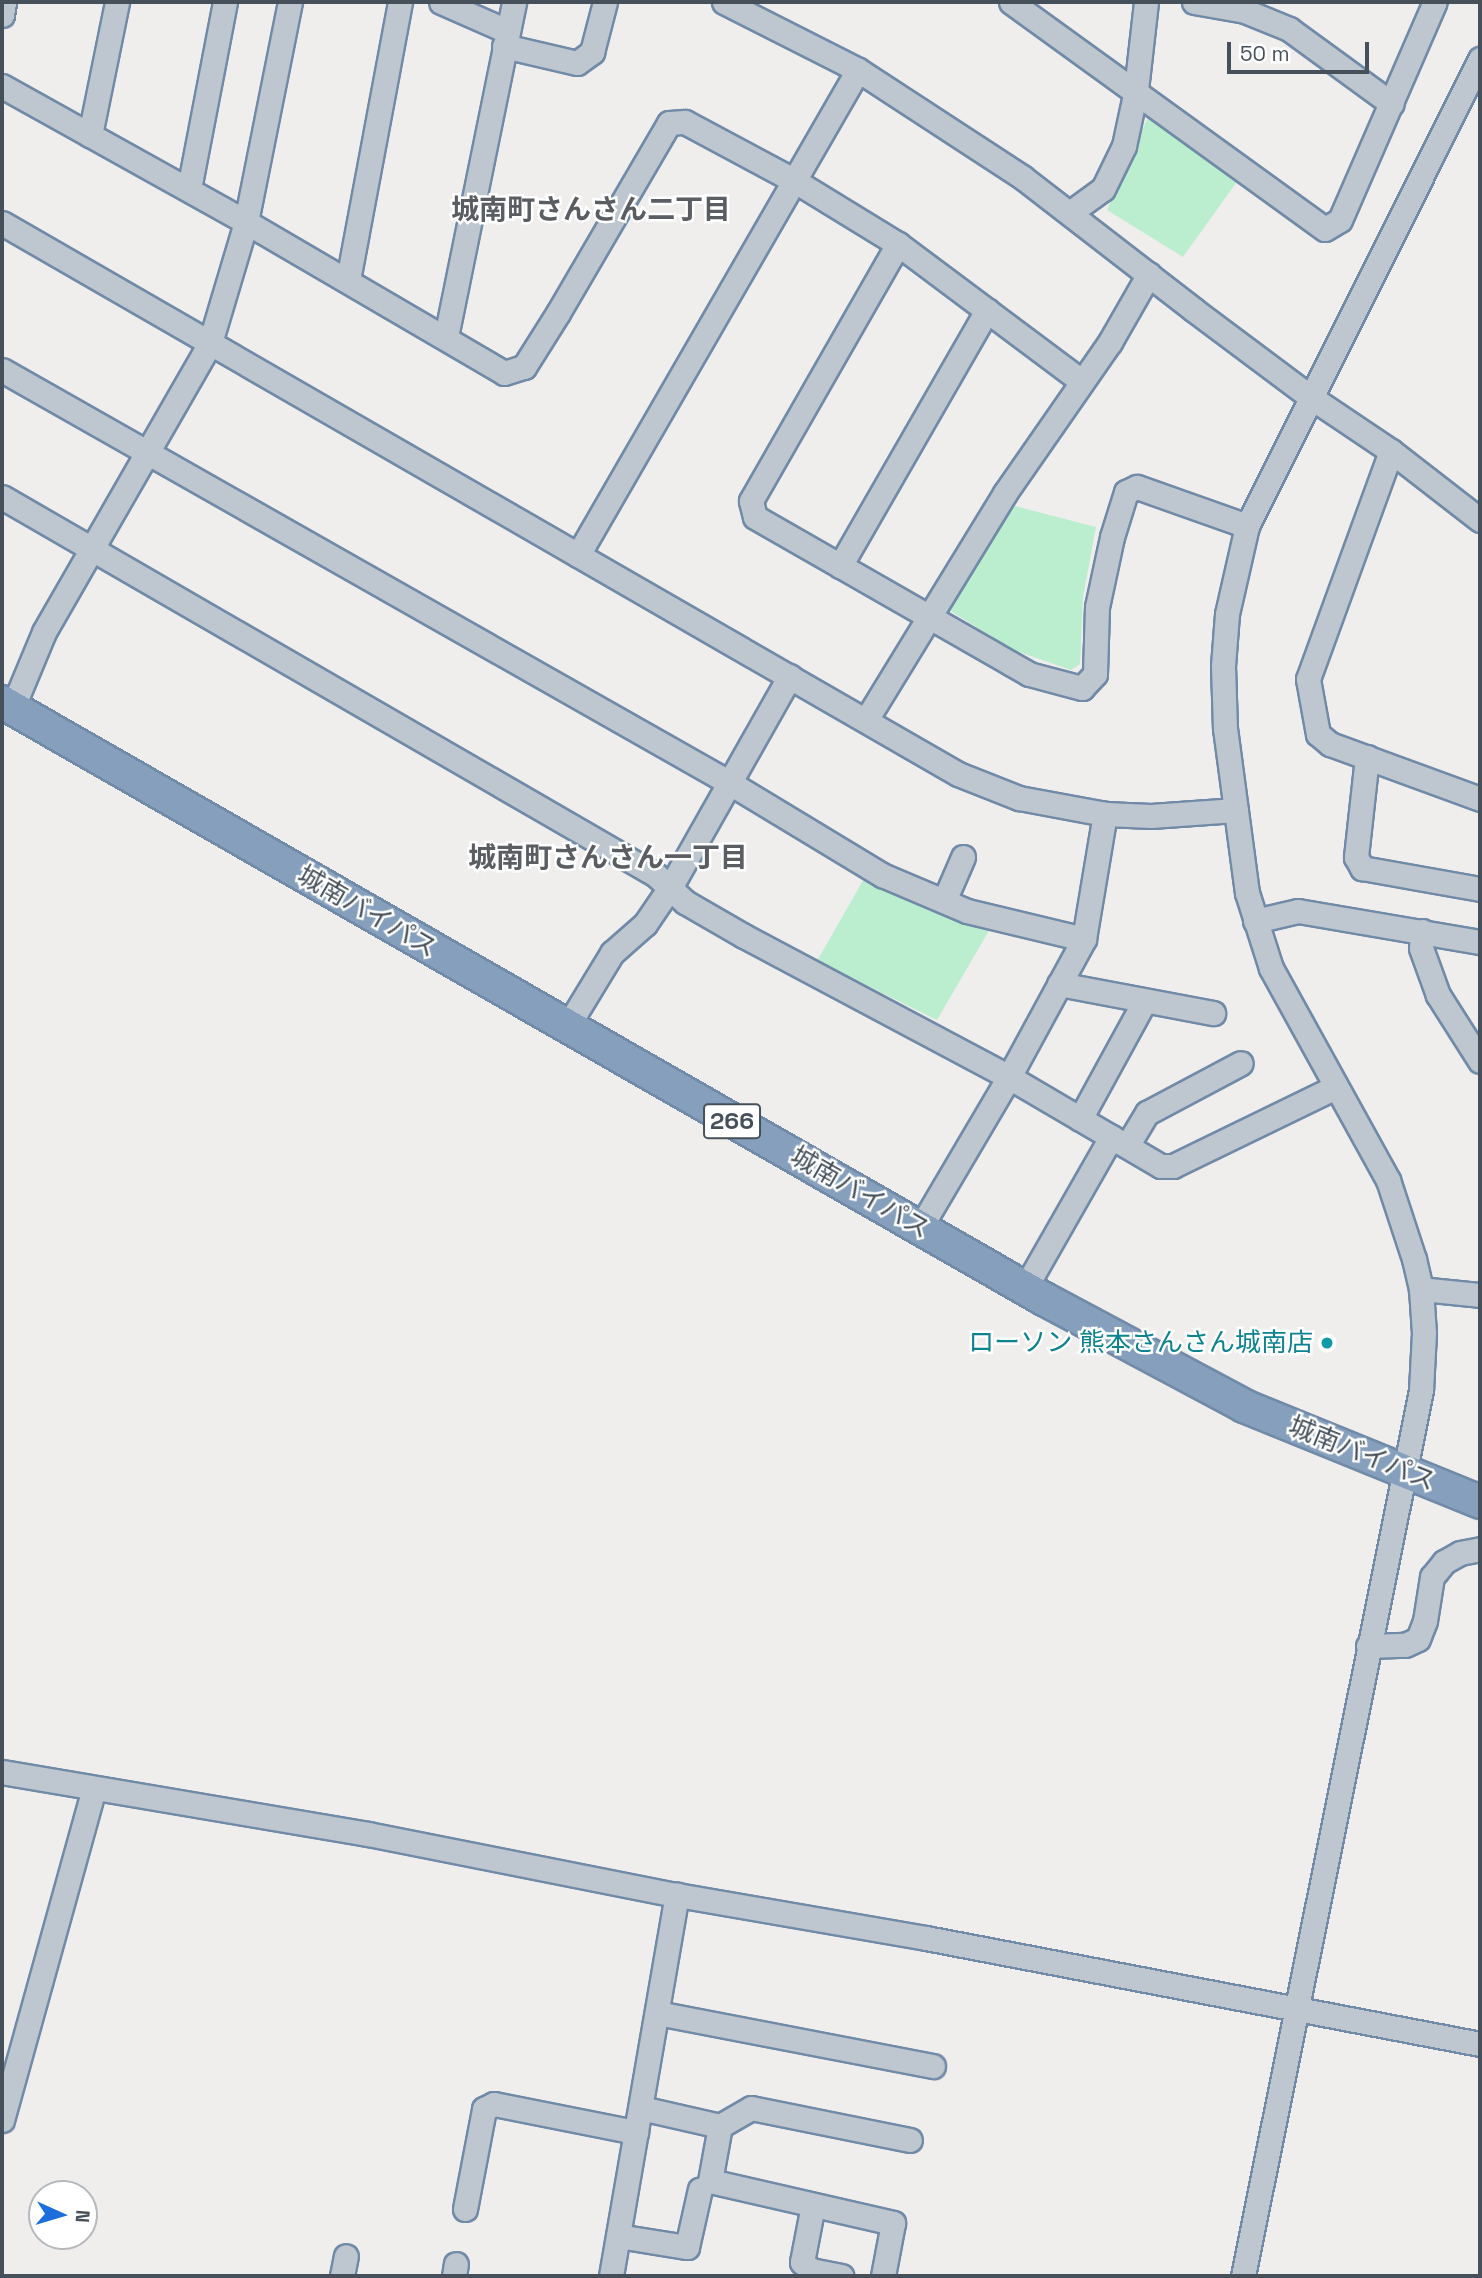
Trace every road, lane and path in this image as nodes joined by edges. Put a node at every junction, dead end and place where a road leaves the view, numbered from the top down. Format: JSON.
{"nodes":[{"id":1,"x":4,"y":2,"type":"edge"},
{"id":2,"x":117,"y":2,"type":"edge"},
{"id":3,"x":225,"y":2,"type":"edge"},
{"id":4,"x":290,"y":2,"type":"edge"},
{"id":5,"x":400,"y":2,"type":"edge"},
{"id":6,"x":441,"y":2,"type":"edge"},
{"id":7,"x":514,"y":2,"type":"edge"},
{"id":8,"x":605,"y":2,"type":"edge"},
{"id":9,"x":724,"y":2,"type":"edge"},
{"id":10,"x":1011,"y":2,"type":"edge"},
{"id":11,"x":1146,"y":2,"type":"edge"},
{"id":12,"x":1194,"y":2,"type":"edge"},
{"id":13,"x":1435,"y":2,"type":"edge"},
{"id":14,"x":1247,"y":6,"type":"edge"},
{"id":15,"x":2,"y":15,"type":"edge"},
{"id":16,"x":506,"y":38,"type":"junction"},
{"id":17,"x":1480,"y":59,"type":"edge"},
{"id":18,"x":858,"y":70,"type":"junction"},
{"id":19,"x":2,"y":86,"type":"edge"},
{"id":20,"x":1136,"y":90,"type":"junction"},
{"id":21,"x":1392,"y":104,"type":"junction"},
{"id":22,"x":90,"y":135,"type":"junction"},
{"id":23,"x":794,"y":181,"type":"junction"},
{"id":24,"x":189,"y":189,"type":"junction"},
{"id":25,"x":1072,"y":212,"type":"junction"},
{"id":26,"x":246,"y":222,"type":"junction"},
{"id":27,"x":2,"y":223,"type":"edge"},
{"id":28,"x":898,"y":244,"type":"junction"},
{"id":29,"x":1149,"y":274,"type":"junction"},
{"id":30,"x":348,"y":280,"type":"junction"},
{"id":31,"x":987,"y":310,"type":"junction"},
{"id":32,"x":446,"y":337,"type":"junction"},
{"id":33,"x":210,"y":343,"type":"junction"},
{"id":34,"x":2,"y":370,"type":"edge"},
{"id":35,"x":1081,"y":381,"type":"junction"},
{"id":36,"x":1310,"y":396,"type":"junction"},
{"id":37,"x":1391,"y":451,"type":"junction"},
{"id":38,"x":147,"y":453,"type":"junction"},
{"id":39,"x":2,"y":497,"type":"edge"},
{"id":40,"x":1480,"y":520,"type":"edge"},
{"id":41,"x":1247,"y":526,"type":"junction"},
{"id":42,"x":93,"y":548,"type":"junction"},
{"id":43,"x":578,"y":555,"type":"junction"},
{"id":44,"x":840,"y":566,"type":"junction"},
{"id":45,"x":930,"y":618,"type":"junction"},
{"id":46,"x":790,"y":676,"type":"junction"},
{"id":47,"x":7,"y":705,"type":"edge"},
{"id":48,"x":866,"y":720,"type":"junction"},
{"id":49,"x":1367,"y":757,"type":"junction"},
{"id":50,"x":730,"y":783,"type":"junction"},
{"id":51,"x":1480,"y":799,"type":"edge"},
{"id":52,"x":1237,"y":810,"type":"junction"},
{"id":53,"x":1105,"y":814,"type":"junction"},
{"id":54,"x":963,"y":858,"type":"dead end"},
{"id":55,"x":671,"y":887,"type":"junction"},
{"id":56,"x":1480,"y":889,"type":"edge"},
{"id":57,"x":944,"y":901,"type":"junction"},
{"id":58,"x":1255,"y":921,"type":"junction"},
{"id":59,"x":1422,"y":931,"type":"junction"},
{"id":60,"x":1083,"y":939,"type":"junction"},
{"id":61,"x":1480,"y":942,"type":"edge"},
{"id":62,"x":1059,"y":984,"type":"junction"},
{"id":63,"x":1144,"y":1002,"type":"junction"},
{"id":64,"x":1213,"y":1013,"type":"dead end"},
{"id":65,"x":567,"y":1027,"type":"junction"},
{"id":66,"x":1480,"y":1061,"type":"edge"},
{"id":67,"x":1241,"y":1063,"type":"dead end"},
{"id":68,"x":1009,"y":1077,"type":"junction"},
{"id":69,"x":1336,"y":1087,"type":"junction"},
{"id":70,"x":1080,"y":1119,"type":"junction"},
{"id":71,"x":1119,"y":1141,"type":"junction"},
{"id":72,"x":920,"y":1228,"type":"junction"},
{"id":73,"x":1026,"y":1288,"type":"junction"},
{"id":74,"x":1421,"y":1289,"type":"junction"},
{"id":75,"x":1480,"y":1295,"type":"edge"},
{"id":76,"x":1405,"y":1472,"type":"junction"},
{"id":77,"x":1480,"y":1502,"type":"edge"},
{"id":78,"x":1480,"y":1549,"type":"edge"},
{"id":79,"x":1367,"y":1647,"type":"junction"},
{"id":80,"x":2,"y":1772,"type":"edge"},
{"id":81,"x":94,"y":1789,"type":"junction"},
{"id":82,"x":677,"y":1895,"type":"junction"},
{"id":83,"x":1296,"y":2010,"type":"junction"},
{"id":84,"x":657,"y":2013,"type":"junction"},
{"id":85,"x":1480,"y":2044,"type":"edge"},
{"id":86,"x":933,"y":2066,"type":"dead end"},
{"id":87,"x":641,"y":2108,"type":"junction"},
{"id":88,"x":2,"y":2120,"type":"edge"},
{"id":89,"x":720,"y":2126,"type":"junction"},
{"id":90,"x":636,"y":2132,"type":"junction"},
{"id":91,"x":910,"y":2140,"type":"dead end"},
{"id":92,"x":700,"y":2189,"type":"dead end"},
{"id":93,"x":813,"y":2204,"type":"junction"},
{"id":94,"x":466,"y":2209,"type":"dead end"},
{"id":95,"x":618,"y":2236,"type":"junction"},
{"id":96,"x":611,"y":2276,"type":"edge"},
{"id":97,"x":841,"y":2276,"type":"edge"},
{"id":98,"x":883,"y":2276,"type":"edge"},
{"id":99,"x":1243,"y":2276,"type":"edge"}],
"edges":[{"from":1,"to":15,"type":"street"},
{"from":2,"to":22,"type":"street"},
{"from":3,"to":24,"type":"street"},
{"from":4,"to":26,"type":"street"},
{"from":5,"to":30,"type":"street"},
{"from":6,"to":16,"type":"street"},
{"from":7,"to":16,"type":"street"},
{"from":8,"to":16,"type":"street"},
{"from":9,"to":18,"type":"street"},
{"from":10,"to":20,"type":"street"},
{"from":11,"to":20,"type":"street"},
{"from":12,"to":14,"type":"street"},
{"from":13,"to":21,"type":"street"},
{"from":14,"to":21,"type":"street"},
{"from":16,"to":32,"type":"street"},
{"from":17,"to":36,"type":"street"},
{"from":18,"to":23,"type":"street"},
{"from":18,"to":25,"type":"street"},
{"from":19,"to":22,"type":"street"},
{"from":20,"to":21,"type":"street"},
{"from":20,"to":25,"type":"street"},
{"from":22,"to":24,"type":"street"},
{"from":23,"to":28,"type":"street"},
{"from":23,"to":32,"type":"street"},
{"from":23,"to":43,"type":"street"},
{"from":24,"to":26,"type":"street"},
{"from":25,"to":29,"type":"street"},
{"from":26,"to":30,"type":"street"},
{"from":26,"to":33,"type":"street"},
{"from":27,"to":33,"type":"street"},
{"from":28,"to":31,"type":"street"},
{"from":28,"to":44,"type":"street"},
{"from":29,"to":35,"type":"street"},
{"from":29,"to":36,"type":"street"},
{"from":30,"to":32,"type":"street"},
{"from":31,"to":35,"type":"street"},
{"from":31,"to":44,"type":"street"},
{"from":33,"to":38,"type":"street"},
{"from":33,"to":43,"type":"street"},
{"from":34,"to":38,"type":"street"},
{"from":35,"to":45,"type":"street"},
{"from":36,"to":37,"type":"street"},
{"from":36,"to":41,"type":"street"},
{"from":37,"to":40,"type":"street"},
{"from":37,"to":49,"type":"street"},
{"from":38,"to":42,"type":"street"},
{"from":38,"to":50,"type":"street"},
{"from":39,"to":42,"type":"street"},
{"from":41,"to":45,"type":"street"},
{"from":41,"to":52,"type":"street"},
{"from":42,"to":47,"type":"street"},
{"from":42,"to":55,"type":"street"},
{"from":43,"to":46,"type":"street"},
{"from":44,"to":45,"type":"street"},
{"from":45,"to":48,"type":"street"},
{"from":46,"to":48,"type":"street"},
{"from":46,"to":50,"type":"street"},
{"from":47,"to":65,"type":"highway","name":"城南バイパス","number":"266"},
{"from":48,"to":53,"type":"street"},
{"from":49,"to":51,"type":"street"},
{"from":49,"to":56,"type":"street"},
{"from":50,"to":55,"type":"street"},
{"from":50,"to":57,"type":"street"},
{"from":52,"to":53,"type":"street"},
{"from":52,"to":58,"type":"street"},
{"from":53,"to":60,"type":"street"},
{"from":54,"to":57,"type":"street"},
{"from":55,"to":65,"type":"street"},
{"from":55,"to":68,"type":"street"},
{"from":57,"to":60,"type":"street"},
{"from":58,"to":59,"type":"street"},
{"from":58,"to":69,"type":"street"},
{"from":59,"to":61,"type":"street"},
{"from":59,"to":66,"type":"street"},
{"from":60,"to":62,"type":"street"},
{"from":62,"to":63,"type":"street"},
{"from":62,"to":68,"type":"street"},
{"from":63,"to":64,"type":"street"},
{"from":63,"to":70,"type":"street"},
{"from":65,"to":72,"type":"highway","name":"城南バイパス","number":"266"},
{"from":67,"to":71,"type":"street"},
{"from":68,"to":70,"type":"street"},
{"from":68,"to":72,"type":"street"},
{"from":69,"to":71,"type":"street"},
{"from":69,"to":74,"type":"street"},
{"from":70,"to":71,"type":"street"},
{"from":71,"to":73,"type":"street"},
{"from":72,"to":73,"type":"highway","name":"城南バイパス","number":"266"},
{"from":73,"to":76,"type":"highway","name":"城南バイパス","number":"266"},
{"from":74,"to":75,"type":"street"},
{"from":74,"to":76,"type":"street"},
{"from":76,"to":77,"type":"highway","name":"城南バイパス","number":"266"},
{"from":76,"to":79,"type":"street"},
{"from":78,"to":79,"type":"street"},
{"from":79,"to":83,"type":"street"},
{"from":80,"to":81,"type":"street"},
{"from":81,"to":82,"type":"street"},
{"from":81,"to":88,"type":"street"},
{"from":82,"to":83,"type":"street"},
{"from":82,"to":84,"type":"street"},
{"from":83,"to":85,"type":"street"},
{"from":83,"to":99,"type":"street"},
{"from":84,"to":86,"type":"street"},
{"from":84,"to":87,"type":"street"},
{"from":87,"to":89,"type":"street"},
{"from":87,"to":90,"type":"street"},
{"from":89,"to":91,"type":"street"},
{"from":89,"to":93,"type":"street"},
{"from":90,"to":94,"type":"street"},
{"from":90,"to":95,"type":"street"},
{"from":92,"to":95,"type":"street"},
{"from":93,"to":97,"type":"street"},
{"from":93,"to":98,"type":"street"},
{"from":95,"to":96,"type":"street"}]}
